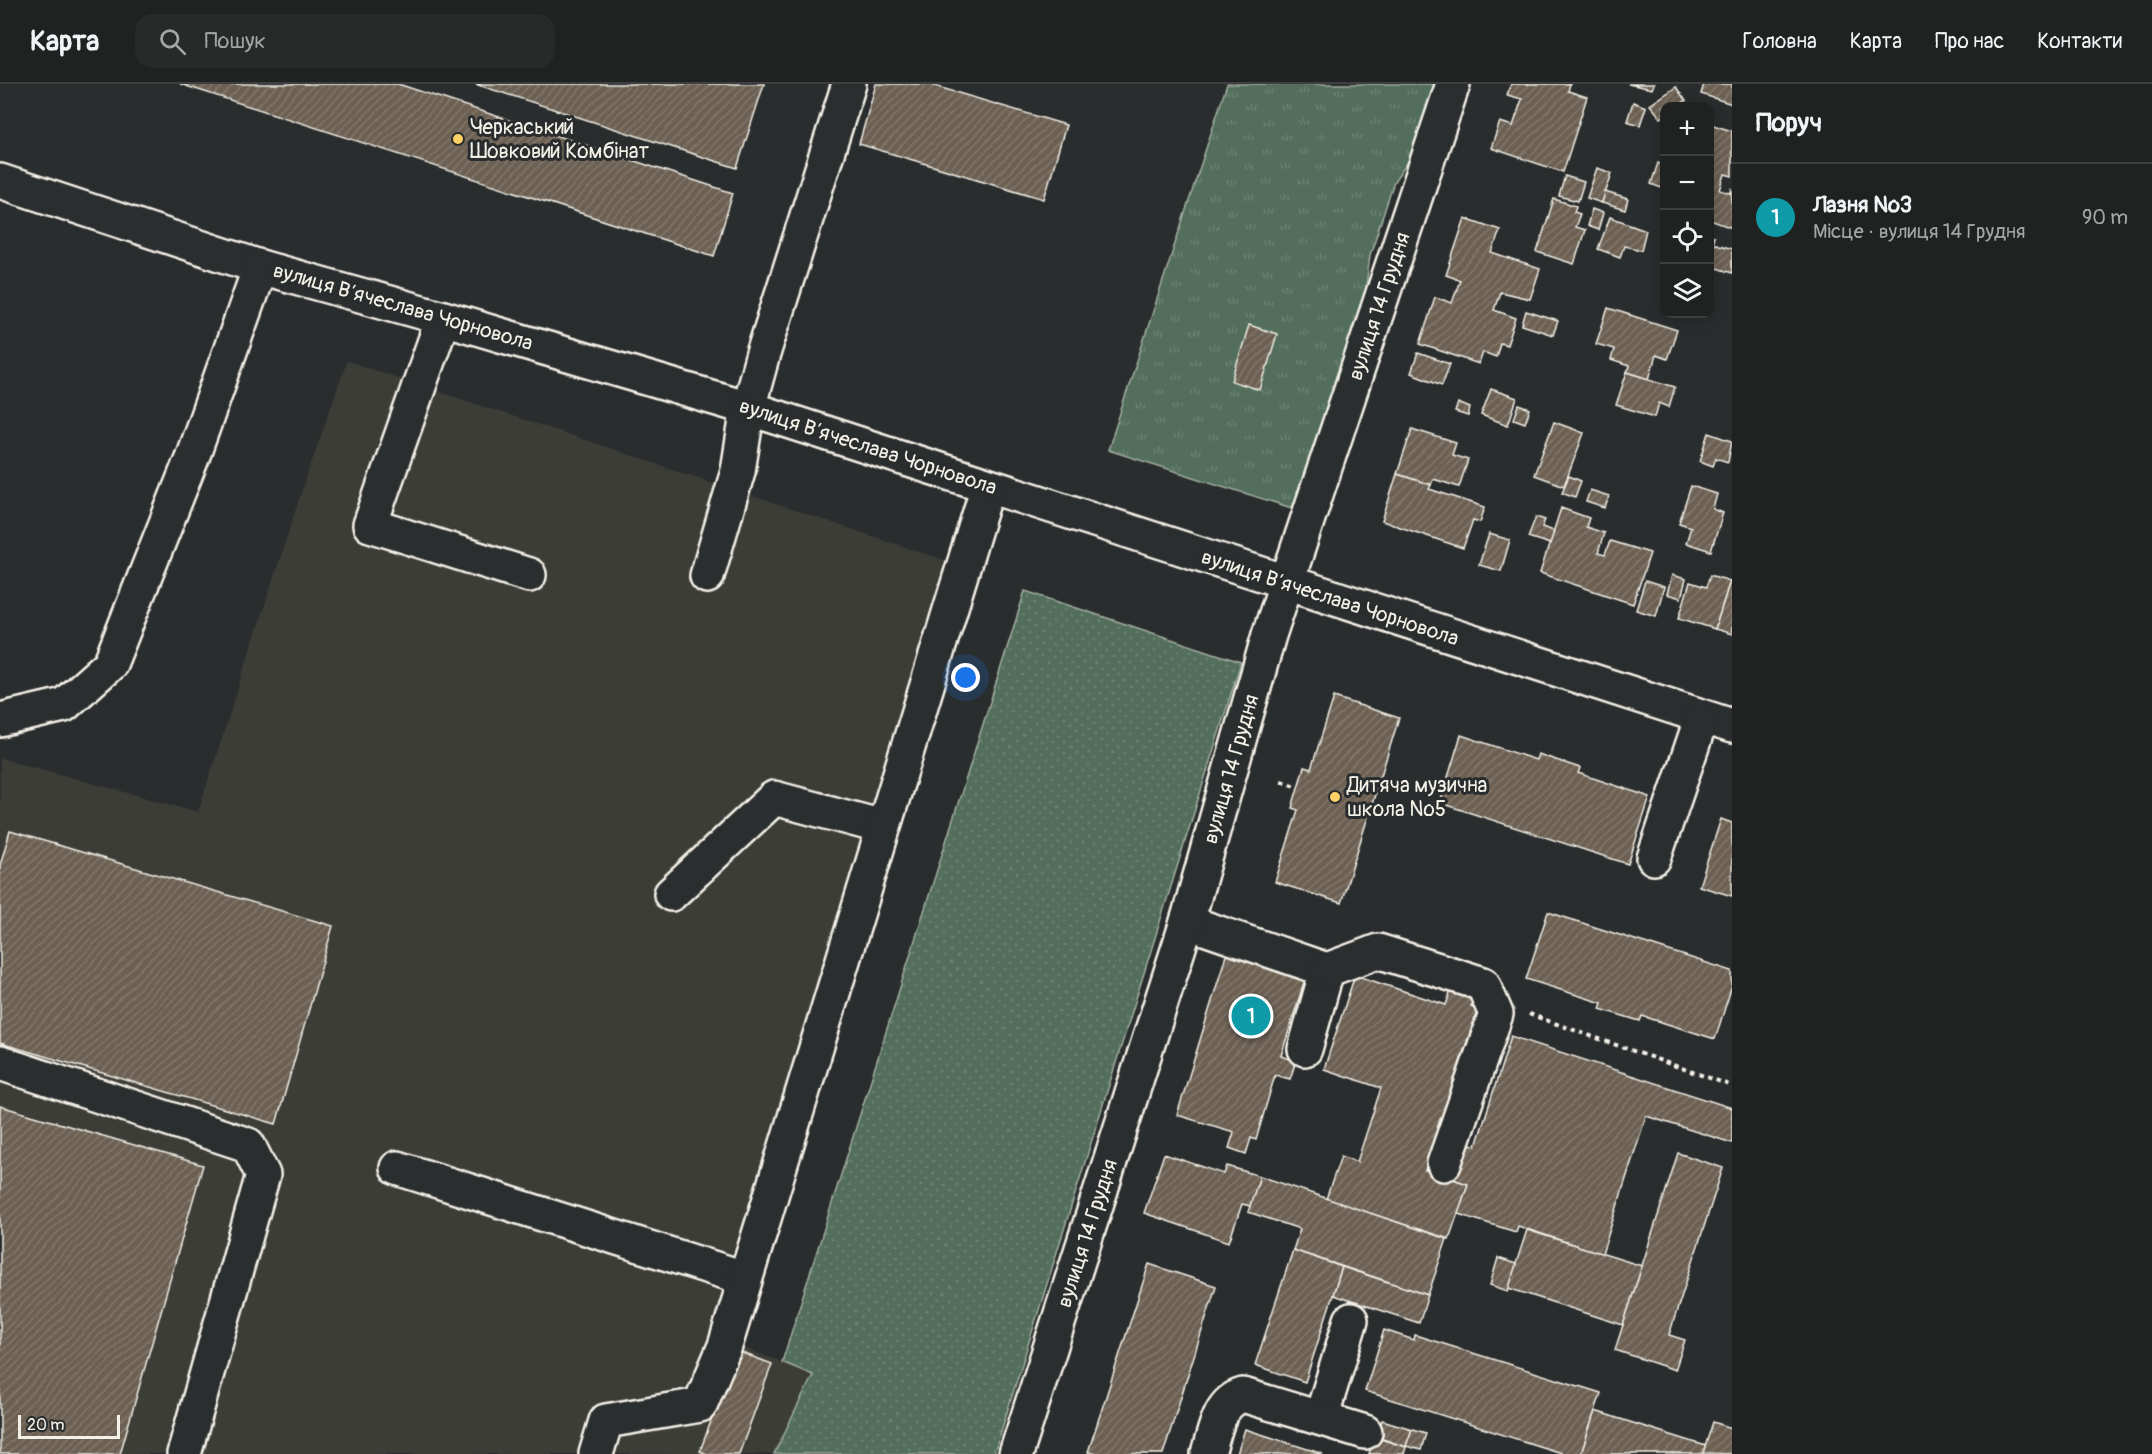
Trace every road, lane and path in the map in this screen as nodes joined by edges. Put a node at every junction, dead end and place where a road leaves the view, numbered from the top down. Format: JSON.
{"nodes":[{"id":1,"x":849,"y":84,"type":"edge"},
{"id":2,"x":1453,"y":84,"type":"edge"},
{"id":3,"x":0,"y":181,"type":"edge"},
{"id":4,"x":260,"y":267,"type":"junction"},
{"id":5,"x":443,"y":318,"type":"junction"},
{"id":6,"x":748,"y":408,"type":"junction"},
{"id":7,"x":988,"y":486,"type":"junction"},
{"id":8,"x":529,"y":575,"type":"dead end"},
{"id":9,"x":707,"y":576,"type":"dead end"},
{"id":10,"x":1287,"y":584,"type":"junction"},
{"id":11,"x":0,"y":720,"type":"edge"},
{"id":12,"x":1717,"y":721,"type":"edge"},
{"id":13,"x":1281,"y":781,"type":"dead end"},
{"id":14,"x":1298,"y":787,"type":"dead end"},
{"id":15,"x":883,"y":827,"type":"junction"},
{"id":16,"x":1654,"y":858,"type":"dead end"},
{"id":17,"x":671,"y":894,"type":"dead end"},
{"id":18,"x":1187,"y":922,"type":"junction"},
{"id":19,"x":1327,"y":969,"type":"junction"},
{"id":20,"x":1496,"y":1014,"type":"junction"},
{"id":21,"x":1305,"y":1049,"type":"dead end"},
{"id":22,"x":0,"y":1063,"type":"edge"},
{"id":23,"x":1732,"y":1086,"type":"edge"},
{"id":24,"x":1444,"y":1164,"type":"dead end"},
{"id":25,"x":398,"y":1168,"type":"dead end"},
{"id":26,"x":744,"y":1278,"type":"junction"},
{"id":27,"x":1352,"y":1320,"type":"dead end"},
{"id":28,"x":1321,"y":1418,"type":"junction"},
{"id":29,"x":1365,"y":1432,"type":"dead end"},
{"id":30,"x":184,"y":1454,"type":"edge"},
{"id":31,"x":596,"y":1454,"type":"edge"},
{"id":32,"x":1016,"y":1454,"type":"edge"},
{"id":33,"x":1208,"y":1454,"type":"edge"}],
"edges":[{"from":1,"to":6,"type":"street"},
{"from":2,"to":10,"type":"street","name":"вулиця 14 Грудня"},
{"from":3,"to":4,"type":"street","name":"вулиця Вʼячеслава Чорновола"},
{"from":4,"to":5,"type":"street","name":"вулиця Вʼячеслава Чорновола"},
{"from":4,"to":11,"type":"street"},
{"from":5,"to":6,"type":"street","name":"вулиця Вʼячеслава Чорновола"},
{"from":5,"to":8,"type":"street"},
{"from":6,"to":7,"type":"street","name":"вулиця Вʼячеслава Чорновола"},
{"from":6,"to":9,"type":"street"},
{"from":7,"to":10,"type":"street","name":"вулиця Вʼячеслава Чорновола"},
{"from":7,"to":15,"type":"street"},
{"from":10,"to":12,"type":"street","name":"вулиця Вʼячеслава Чорновола"},
{"from":10,"to":18,"type":"street","name":"вулиця 14 Грудня"},
{"from":12,"to":16,"type":"street"},
{"from":13,"to":14,"type":"path"},
{"from":15,"to":17,"type":"street"},
{"from":15,"to":26,"type":"street"},
{"from":18,"to":19,"type":"street"},
{"from":18,"to":32,"type":"street","name":"вулиця 14 Грудня"},
{"from":19,"to":20,"type":"street"},
{"from":19,"to":21,"type":"street"},
{"from":20,"to":23,"type":"path"},
{"from":20,"to":24,"type":"street"},
{"from":22,"to":30,"type":"street"},
{"from":25,"to":26,"type":"street"},
{"from":26,"to":31,"type":"street"},
{"from":27,"to":28,"type":"street"},
{"from":28,"to":29,"type":"street"},
{"from":28,"to":33,"type":"street"}]}
